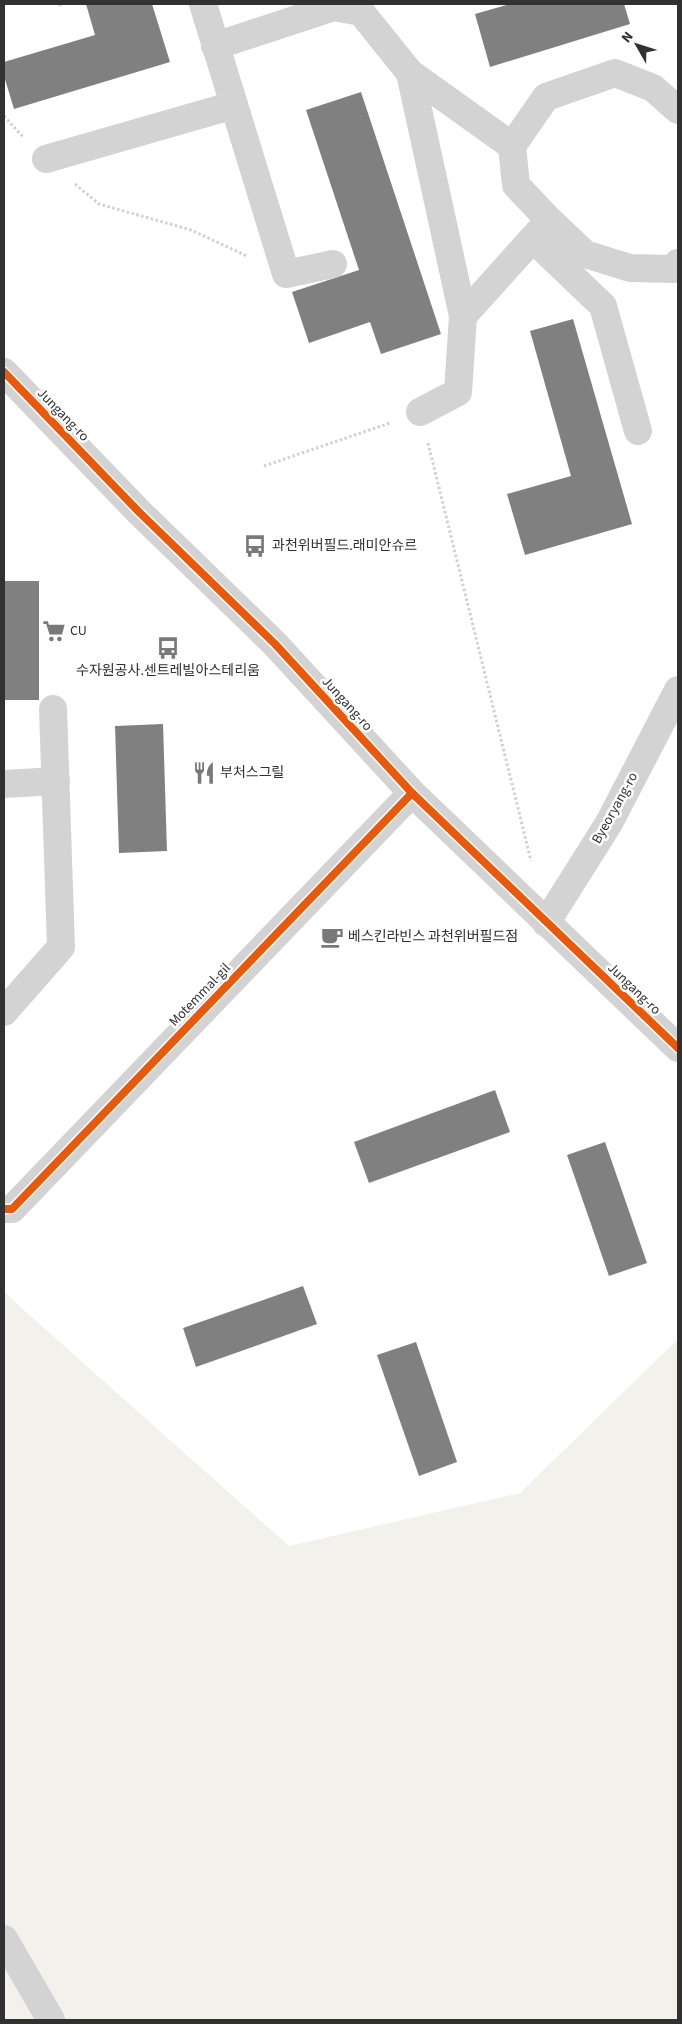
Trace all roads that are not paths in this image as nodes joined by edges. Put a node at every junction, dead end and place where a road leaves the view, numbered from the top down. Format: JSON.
{"nodes":[{"id":1,"x":203,"y":4,"type":"edge"},
{"id":2,"x":215,"y":46,"type":"junction"},
{"id":3,"x":410,"y":73,"type":"junction"},
{"id":4,"x":234,"y":105,"type":"junction"},
{"id":5,"x":678,"y":110,"type":"edge"},
{"id":6,"x":512,"y":146,"type":"junction"},
{"id":7,"x":46,"y":159,"type":"road end"},
{"id":8,"x":541,"y":230,"type":"junction"},
{"id":9,"x":678,"y":263,"type":"edge"},
{"id":10,"x":333,"y":264,"type":"dead end"},
{"id":11,"x":463,"y":316,"type":"junction"},
{"id":12,"x":4,"y":373,"type":"edge"},
{"id":13,"x":420,"y":412,"type":"road end"},
{"id":14,"x":638,"y":431,"type":"dead end"},
{"id":15,"x":678,"y":690,"type":"edge"},
{"id":16,"x":53,"y":709,"type":"dead end"},
{"id":17,"x":56,"y":781,"type":"junction"},
{"id":18,"x":4,"y":784,"type":"edge"},
{"id":19,"x":412,"y":793,"type":"junction"},
{"id":20,"x":546,"y":923,"type":"junction"},
{"id":21,"x":4,"y":1012,"type":"edge"},
{"id":22,"x":678,"y":1048,"type":"edge"},
{"id":23,"x":4,"y":1209,"type":"edge"},
{"id":24,"x":4,"y":1939,"type":"edge"},
{"id":25,"x":51,"y":2020,"type":"edge"}],
"edges":[{"from":1,"to":2,"type":"street"},
{"from":2,"to":3,"type":"street"},
{"from":2,"to":4,"type":"street"},
{"from":3,"to":6,"type":"street"},
{"from":3,"to":11,"type":"street"},
{"from":4,"to":7,"type":"street"},
{"from":4,"to":10,"type":"street"},
{"from":5,"to":6,"type":"street"},
{"from":6,"to":8,"type":"street"},
{"from":8,"to":9,"type":"street"},
{"from":8,"to":11,"type":"street"},
{"from":8,"to":14,"type":"street"},
{"from":11,"to":13,"type":"street"},
{"from":12,"to":19,"type":"street","name":"Jungang-ro"},
{"from":15,"to":20,"type":"street","name":"Byeoryang-ro"},
{"from":16,"to":17,"type":"street"},
{"from":17,"to":18,"type":"street"},
{"from":17,"to":21,"type":"street"},
{"from":19,"to":20,"type":"street","name":"Jungang-ro"},
{"from":19,"to":23,"type":"street","name":"Motemmal-gil"},
{"from":20,"to":22,"type":"street","name":"Jungang-ro"},
{"from":24,"to":25,"type":"street"}]}
